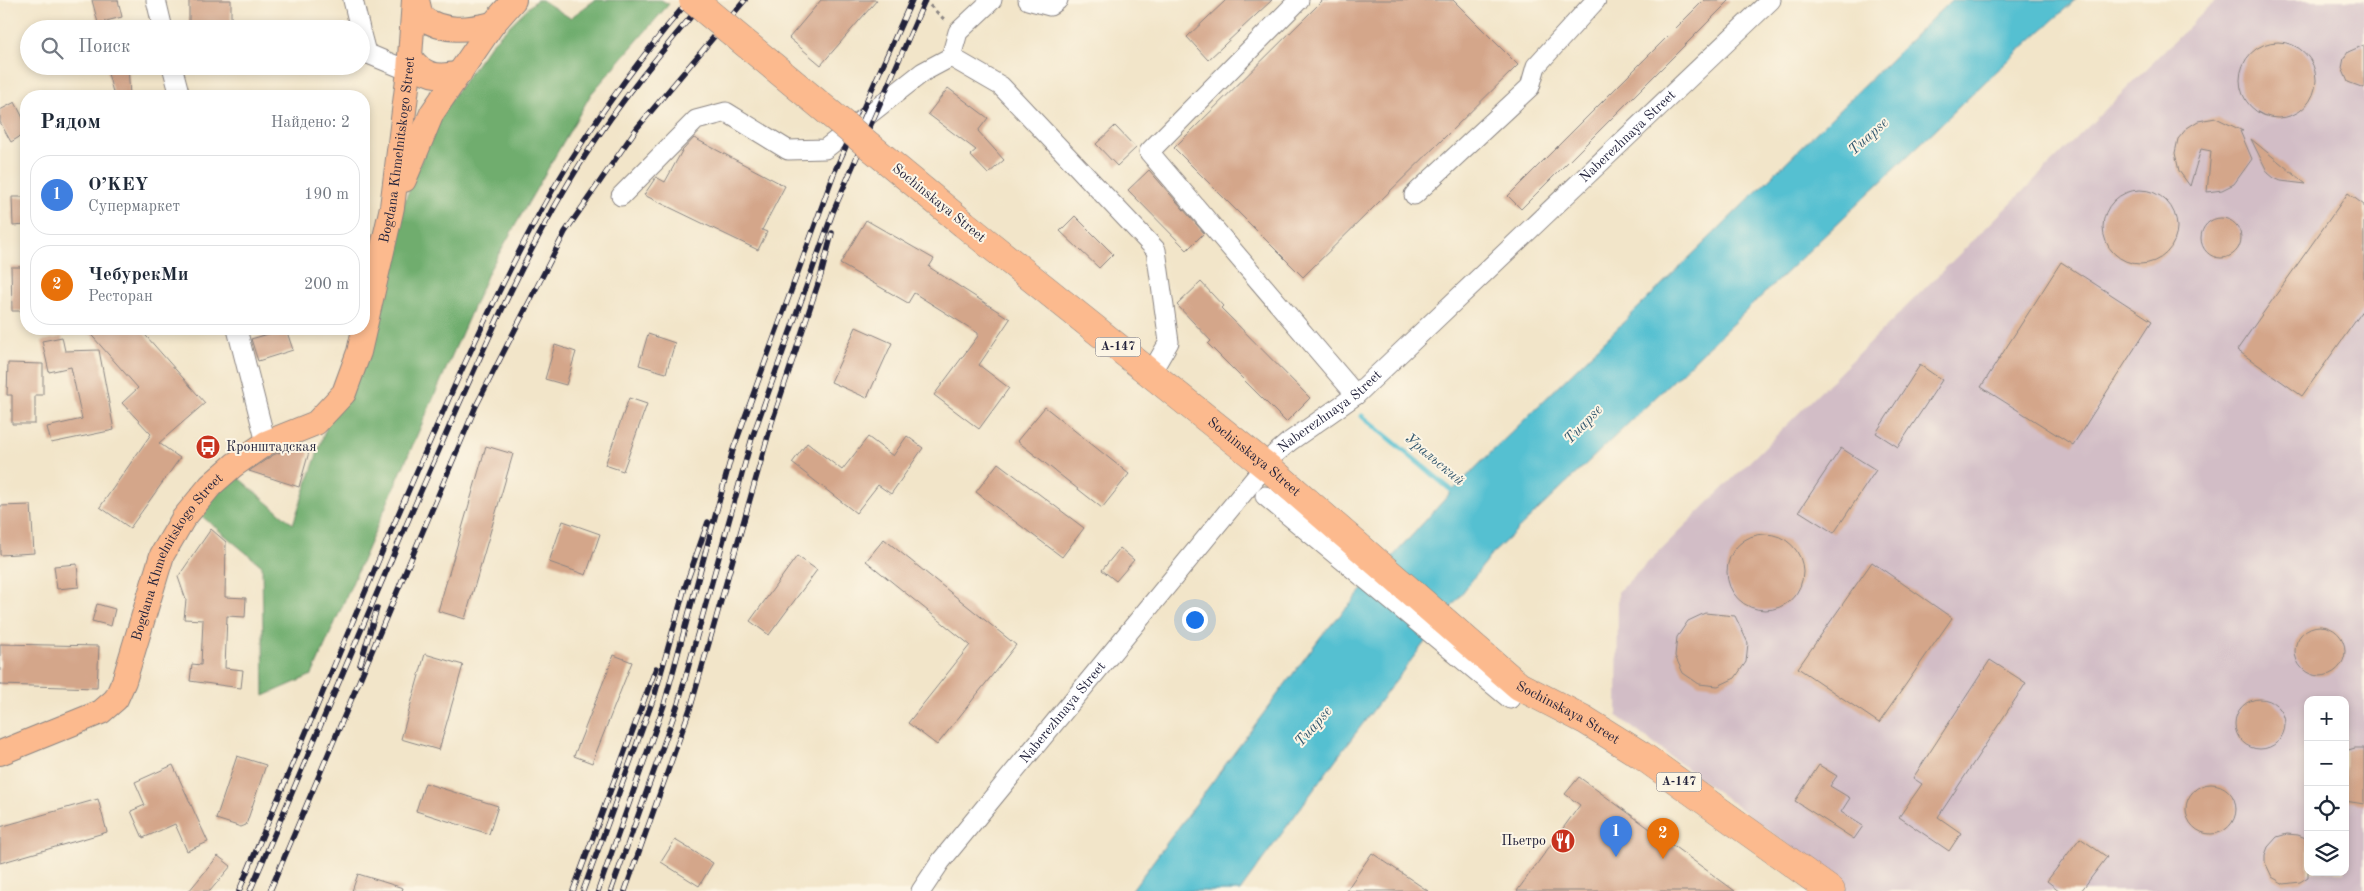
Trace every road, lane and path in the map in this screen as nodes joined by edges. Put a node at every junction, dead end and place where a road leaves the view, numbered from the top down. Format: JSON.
{"nodes":[{"id":1,"x":156,"y":0,"type":"edge"},
{"id":2,"x":353,"y":0,"type":"edge"},
{"id":3,"x":415,"y":0,"type":"edge"},
{"id":4,"x":693,"y":0,"type":"edge"},
{"id":5,"x":924,"y":0,"type":"edge"},
{"id":6,"x":992,"y":0,"type":"edge"},
{"id":7,"x":1028,"y":0,"type":"edge"},
{"id":8,"x":1058,"y":0,"type":"edge"},
{"id":9,"x":1299,"y":0,"type":"edge"},
{"id":10,"x":1596,"y":0,"type":"edge"},
{"id":11,"x":1771,"y":0,"type":"edge"},
{"id":12,"x":514,"y":1,"type":"edge"},
{"id":13,"x":161,"y":20,"type":"edge"},
{"id":14,"x":358,"y":20,"type":"edge"},
{"id":15,"x":493,"y":24,"type":"junction"},
{"id":16,"x":958,"y":32,"type":"junction"},
{"id":17,"x":370,"y":54,"type":"edge"},
{"id":18,"x":951,"y":57,"type":"junction"},
{"id":19,"x":409,"y":64,"type":"junction"},
{"id":20,"x":460,"y":73,"type":"junction"},
{"id":21,"x":174,"y":75,"type":"edge"},
{"id":22,"x":178,"y":90,"type":"edge"},
{"id":23,"x":1414,"y":195,"type":"dead end"},
{"id":24,"x":620,"y":196,"type":"dead end"},
{"id":25,"x":392,"y":207,"type":"junction"},
{"id":26,"x":370,"y":307,"type":"edge"},
{"id":27,"x":239,"y":335,"type":"edge"},
{"id":28,"x":364,"y":335,"type":"edge"},
{"id":29,"x":1151,"y":373,"type":"junction"},
{"id":30,"x":1356,"y":395,"type":"junction"},
{"id":31,"x":266,"y":443,"type":"junction"},
{"id":32,"x":1267,"y":478,"type":"junction"},
{"id":33,"x":0,"y":753,"type":"edge"},
{"id":34,"x":921,"y":891,"type":"edge"},
{"id":35,"x":1831,"y":891,"type":"edge"}],
"edges":[{"from":1,"to":13,"type":"street"},
{"from":2,"to":14,"type":"street"},
{"from":3,"to":15,"type":"main road"},
{"from":3,"to":19,"type":"main road","name":"Bogdana Khmelnitskogo Street"},
{"from":4,"to":29,"type":"highway","name":"Sochinskaya Street","number":"А-147","bridge":true},
{"from":5,"to":16,"type":"path"},
{"from":6,"to":16,"type":"street"},
{"from":7,"to":8,"type":"street"},
{"from":9,"to":30,"type":"street"},
{"from":10,"to":23,"type":"street"},
{"from":11,"to":30,"type":"street","name":"Naberezhnaya Street"},
{"from":12,"to":15,"type":"main road"},
{"from":15,"to":20,"type":"main road"},
{"from":16,"to":18,"type":"street"},
{"from":17,"to":19,"type":"street"},
{"from":18,"to":24,"type":"street"},
{"from":18,"to":29,"type":"street"},
{"from":19,"to":20,"type":"main road"},
{"from":19,"to":25,"type":"main road","name":"Bogdana Khmelnitskogo Street"},
{"from":20,"to":25,"type":"main road"},
{"from":21,"to":22,"type":"street"},
{"from":25,"to":26,"type":"main road","name":"Bogdana Khmelnitskogo Street"},
{"from":27,"to":31,"type":"street"},
{"from":28,"to":31,"type":"main road","name":"Bogdana Khmelnitskogo Street"},
{"from":29,"to":32,"type":"highway","name":"Sochinskaya Street","number":"А-147"},
{"from":30,"to":32,"type":"street","name":"Naberezhnaya Street"},
{"from":31,"to":33,"type":"main road","name":"Bogdana Khmelnitskogo Street"},
{"from":32,"to":34,"type":"street","name":"Naberezhnaya Street"},
{"from":32,"to":35,"type":"highway","name":"Sochinskaya Street","number":"А-147"}]}
